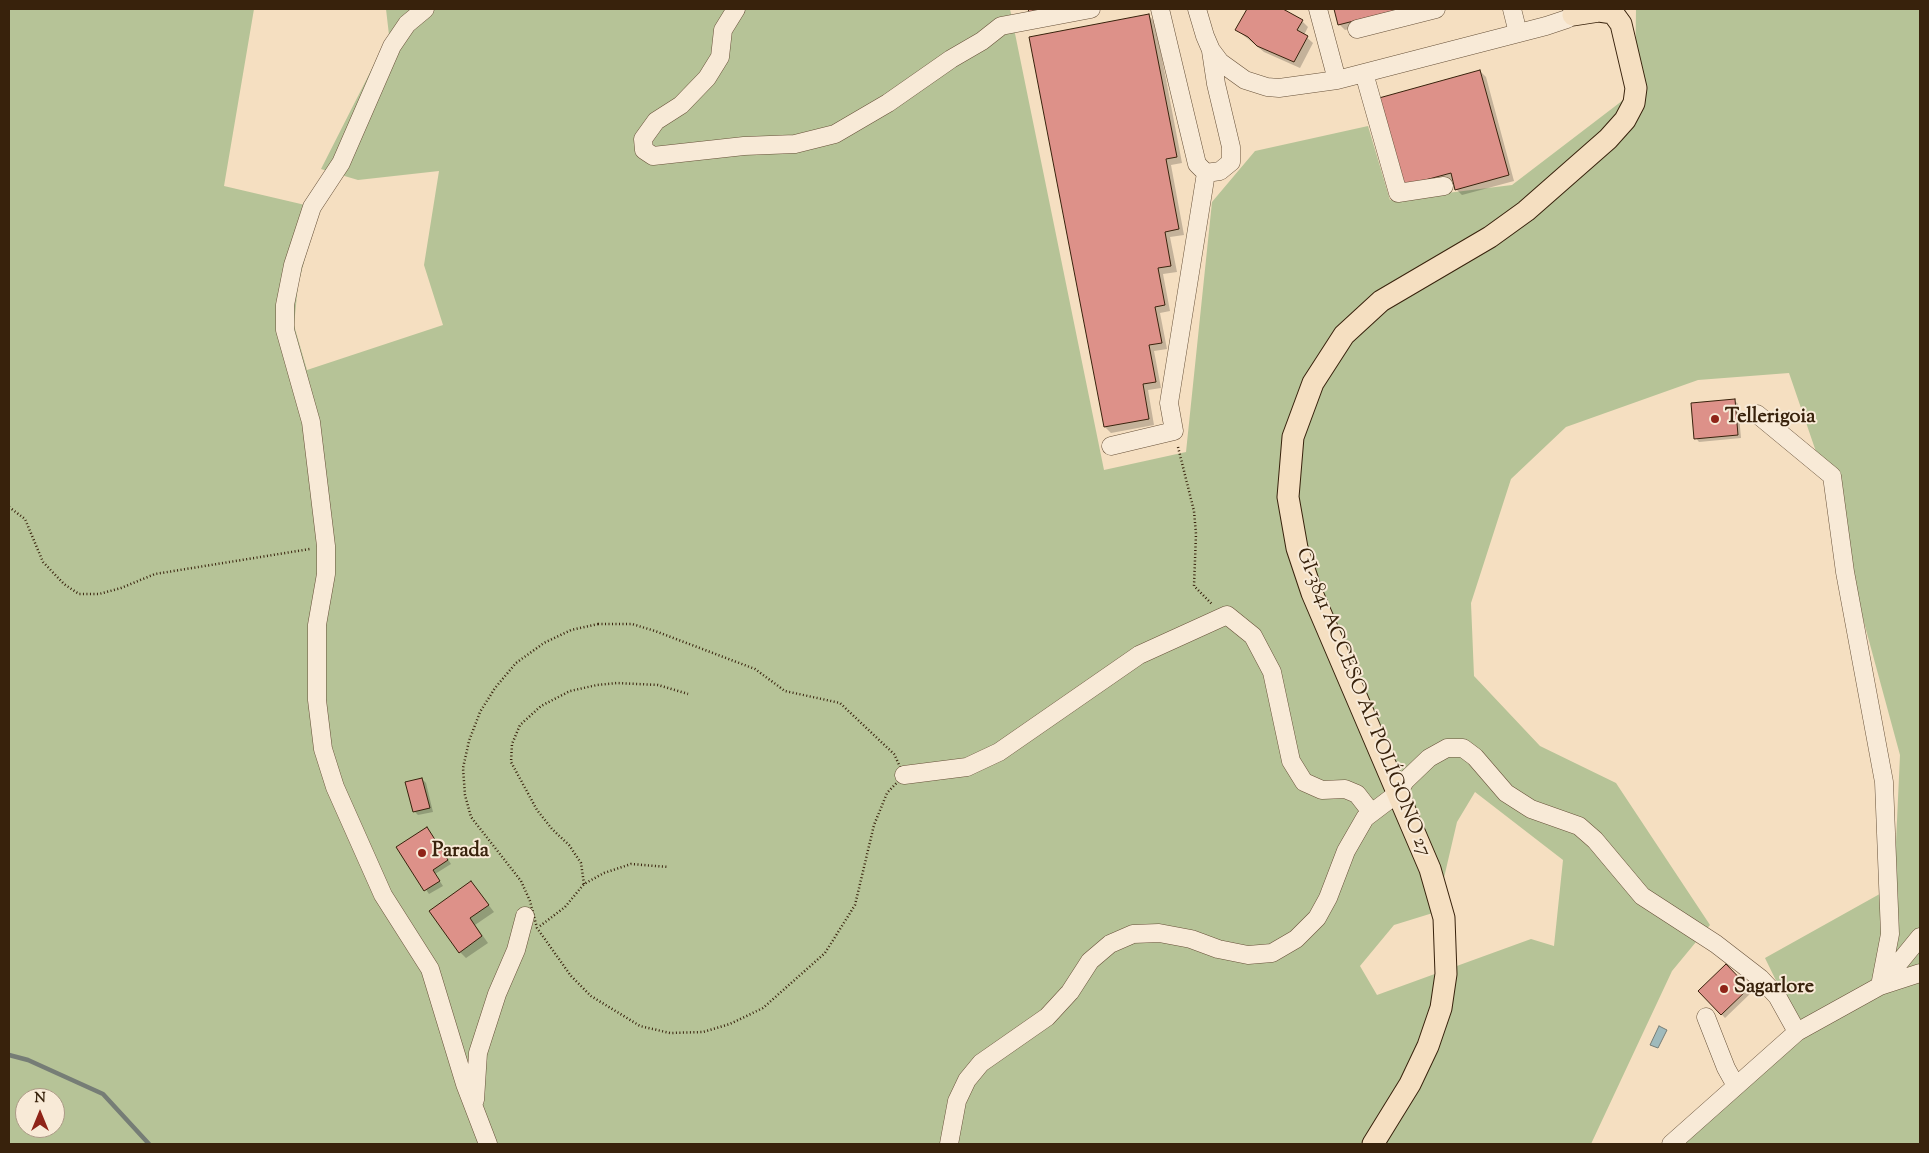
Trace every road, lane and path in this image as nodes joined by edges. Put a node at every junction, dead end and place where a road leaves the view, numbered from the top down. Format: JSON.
{"nodes":[{"id":1,"x":425,"y":9,"type":"edge"},
{"id":2,"x":736,"y":9,"type":"edge"},
{"id":3,"x":1091,"y":9,"type":"edge"},
{"id":4,"x":1160,"y":9,"type":"edge"},
{"id":5,"x":1198,"y":9,"type":"edge"},
{"id":6,"x":1318,"y":9,"type":"edge"},
{"id":7,"x":1436,"y":9,"type":"edge"},
{"id":8,"x":1512,"y":9,"type":"edge"},
{"id":9,"x":1612,"y":11,"type":"edge"},
{"id":10,"x":1576,"y":12,"type":"edge"},
{"id":11,"x":1356,"y":29,"type":"dead end"},
{"id":12,"x":1518,"y":33,"type":"junction"},
{"id":13,"x":1211,"y":50,"type":"junction"},
{"id":14,"x":1364,"y":73,"type":"junction"},
{"id":15,"x":1337,"y":80,"type":"junction"},
{"id":16,"x":1206,"y":174,"type":"junction"},
{"id":17,"x":1444,"y":186,"type":"dead end"},
{"id":18,"x":1757,"y":414,"type":"dead end"},
{"id":19,"x":1174,"y":430,"type":"junction"},
{"id":20,"x":1111,"y":446,"type":"dead end"},
{"id":21,"x":9,"y":506,"type":"edge"},
{"id":22,"x":326,"y":546,"type":"junction"},
{"id":23,"x":1227,"y":616,"type":"junction"},
{"id":24,"x":688,"y":694,"type":"dead end"},
{"id":25,"x":904,"y":775,"type":"junction"},
{"id":26,"x":1398,"y":793,"type":"junction"},
{"id":27,"x":1370,"y":812,"type":"junction"},
{"id":28,"x":668,"y":867,"type":"dead end"},
{"id":29,"x":584,"y":884,"type":"junction"},
{"id":30,"x":531,"y":922,"type":"junction"},
{"id":31,"x":1920,"y":937,"type":"edge"},
{"id":32,"x":516,"y":950,"type":"junction"},
{"id":33,"x":1920,"y":973,"type":"edge"},
{"id":34,"x":1880,"y":986,"type":"junction"},
{"id":35,"x":1706,"y":1017,"type":"dead end"},
{"id":36,"x":1797,"y":1032,"type":"junction"},
{"id":37,"x":1736,"y":1086,"type":"junction"},
{"id":38,"x":475,"y":1108,"type":"junction"},
{"id":39,"x":488,"y":1144,"type":"edge"},
{"id":40,"x":949,"y":1144,"type":"edge"},
{"id":41,"x":1373,"y":1144,"type":"edge"},
{"id":42,"x":1671,"y":1144,"type":"edge"}],
"edges":[{"from":1,"to":22,"type":"street"},
{"from":2,"to":3,"type":"street"},
{"from":4,"to":16,"type":"street"},
{"from":5,"to":13,"type":"street"},
{"from":6,"to":15,"type":"street"},
{"from":7,"to":11,"type":"street"},
{"from":8,"to":12,"type":"street"},
{"from":9,"to":10,"type":"main road"},
{"from":9,"to":26,"type":"main road","name":"GI-3841 ACCESO AL POLÍGONO 27"},
{"from":10,"to":12,"type":"street"},
{"from":12,"to":14,"type":"street"},
{"from":13,"to":15,"type":"street"},
{"from":13,"to":16,"type":"street"},
{"from":14,"to":15,"type":"street"},
{"from":14,"to":17,"type":"street"},
{"from":16,"to":19,"type":"street"},
{"from":18,"to":34,"type":"street"},
{"from":19,"to":20,"type":"street"},
{"from":19,"to":23,"type":"path"},
{"from":21,"to":22,"type":"path"},
{"from":22,"to":38,"type":"street"},
{"from":23,"to":25,"type":"street"},
{"from":23,"to":27,"type":"street"},
{"from":24,"to":29,"type":"path"},
{"from":25,"to":30,"type":"path"},
{"from":25,"to":30,"type":"path"},
{"from":26,"to":27,"type":"street"},
{"from":26,"to":36,"type":"street"},
{"from":26,"to":41,"type":"main road","name":"GI-3841 ACCESO AL POLÍGONO 27"},
{"from":27,"to":40,"type":"street"},
{"from":28,"to":29,"type":"path"},
{"from":29,"to":30,"type":"path"},
{"from":30,"to":32,"type":"street"},
{"from":30,"to":32,"type":"path"},
{"from":31,"to":34,"type":"street"},
{"from":32,"to":38,"type":"street"},
{"from":33,"to":34,"type":"street"},
{"from":34,"to":36,"type":"street"},
{"from":35,"to":37,"type":"street"},
{"from":36,"to":37,"type":"street"},
{"from":37,"to":42,"type":"street"},
{"from":38,"to":39,"type":"street"}]}
